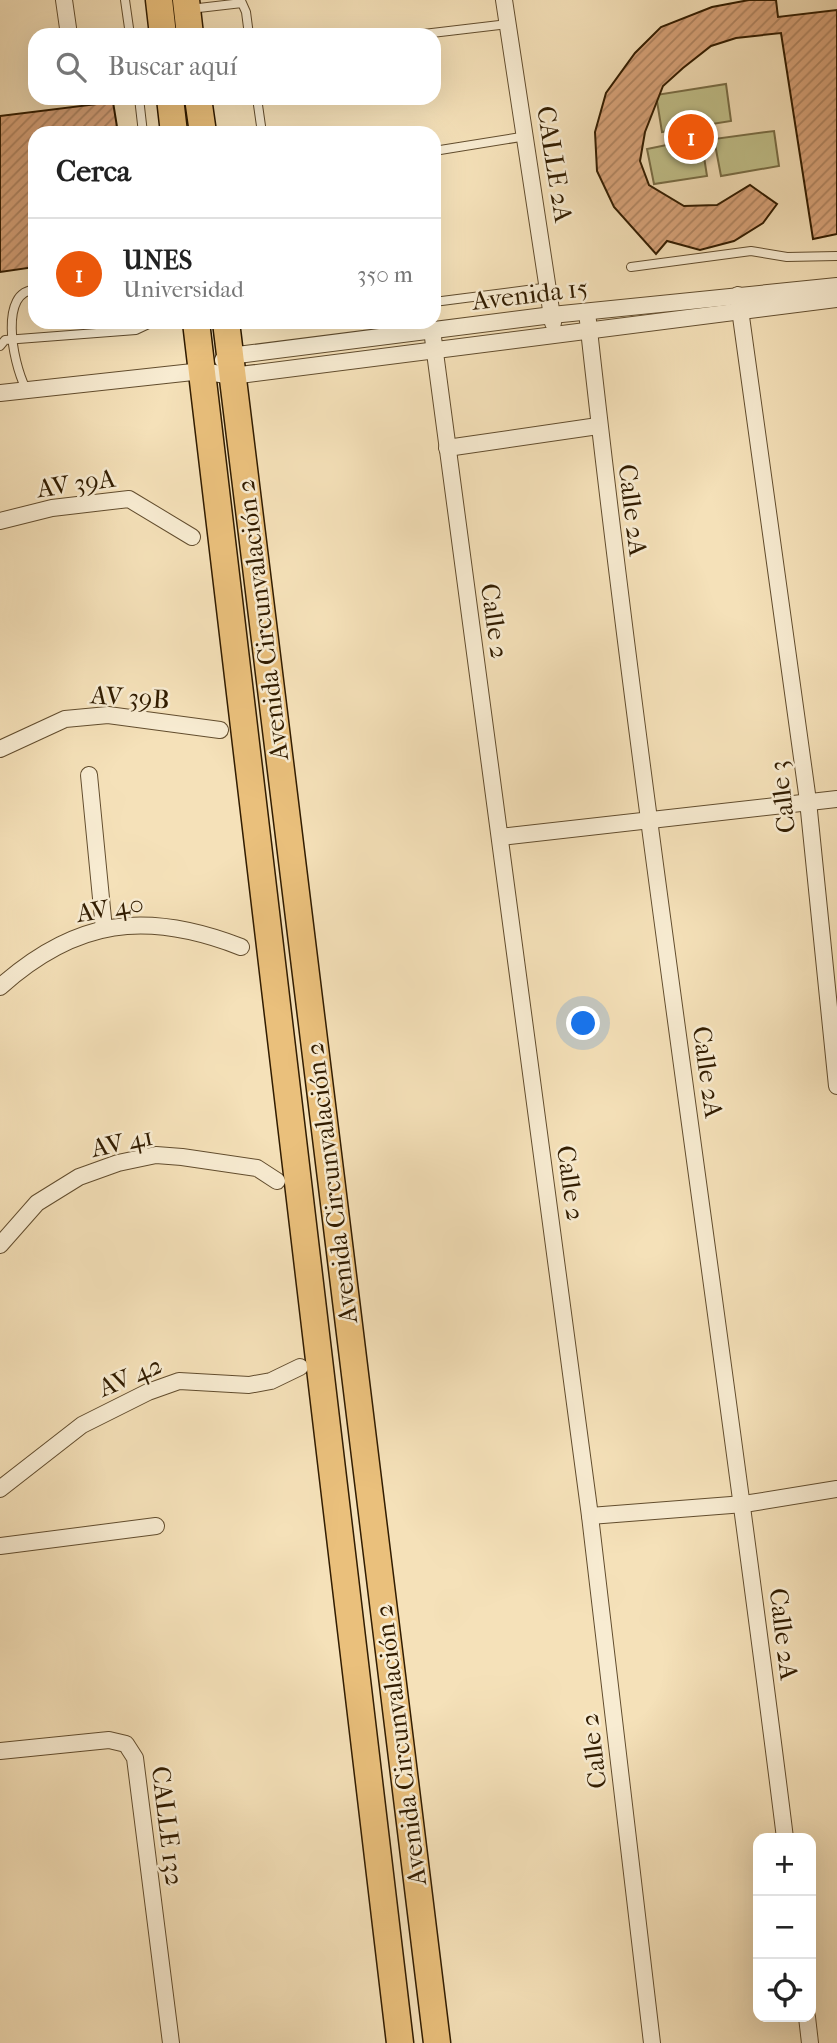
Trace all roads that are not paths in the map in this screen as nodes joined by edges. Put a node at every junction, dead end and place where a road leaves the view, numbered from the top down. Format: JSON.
{"nodes":[{"id":1,"x":64,"y":0,"type":"edge"},
{"id":2,"x":125,"y":0,"type":"edge"},
{"id":3,"x":159,"y":0,"type":"edge"},
{"id":4,"x":504,"y":0,"type":"edge"},
{"id":5,"x":186,"y":4,"type":"edge"},
{"id":6,"x":508,"y":23,"type":"junction"},
{"id":7,"x":68,"y":28,"type":"edge"},
{"id":8,"x":129,"y":28,"type":"edge"},
{"id":9,"x":162,"y":28,"type":"edge"},
{"id":10,"x":189,"y":28,"type":"edge"},
{"id":11,"x":248,"y":28,"type":"edge"},
{"id":12,"x":441,"y":32,"type":"edge"},
{"id":13,"x":140,"y":105,"type":"edge"},
{"id":14,"x":171,"y":105,"type":"edge"},
{"id":15,"x":199,"y":105,"type":"edge"},
{"id":16,"x":258,"y":105,"type":"edge"},
{"id":17,"x":143,"y":126,"type":"edge"},
{"id":18,"x":173,"y":126,"type":"edge"},
{"id":19,"x":202,"y":126,"type":"edge"},
{"id":20,"x":261,"y":126,"type":"edge"},
{"id":21,"x":527,"y":136,"type":"junction"},
{"id":22,"x":441,"y":150,"type":"edge"},
{"id":23,"x":837,"y":256,"type":"edge"},
{"id":24,"x":631,"y":267,"type":"dead end"},
{"id":25,"x":837,"y":286,"type":"edge"},
{"id":26,"x":550,"y":287,"type":"junction"},
{"id":27,"x":28,"y":291,"type":"edge"},
{"id":28,"x":5,"y":299,"type":"dead end"},
{"id":29,"x":837,"y":299,"type":"edge"},
{"id":30,"x":441,"y":301,"type":"edge"},
{"id":31,"x":740,"y":303,"type":"junction"},
{"id":32,"x":587,"y":312,"type":"junction"},
{"id":33,"x":552,"y":315,"type":"junction"},
{"id":34,"x":2,"y":316,"type":"dead end"},
{"id":35,"x":138,"y":329,"type":"edge"},
{"id":36,"x":197,"y":329,"type":"edge"},
{"id":37,"x":227,"y":329,"type":"edge"},
{"id":38,"x":400,"y":329,"type":"edge"},
{"id":39,"x":418,"y":329,"type":"edge"},
{"id":40,"x":440,"y":329,"type":"edge"},
{"id":41,"x":441,"y":329,"type":"edge"},
{"id":42,"x":432,"y":330,"type":"junction"},
{"id":43,"x":589,"y":331,"type":"junction"},
{"id":44,"x":555,"y":335,"type":"junction"},
{"id":45,"x":2,"y":343,"type":"edge"},
{"id":46,"x":435,"y":350,"type":"junction"},
{"id":47,"x":231,"y":366,"type":"junction"},
{"id":48,"x":202,"y":371,"type":"junction"},
{"id":49,"x":26,"y":389,"type":"junction"},
{"id":50,"x":0,"y":393,"type":"edge"},
{"id":51,"x":598,"y":426,"type":"junction"},
{"id":52,"x":447,"y":448,"type":"junction"},
{"id":53,"x":0,"y":521,"type":"edge"},
{"id":54,"x":192,"y":537,"type":"dead end"},
{"id":55,"x":220,"y":730,"type":"dead end"},
{"id":56,"x":0,"y":749,"type":"edge"},
{"id":57,"x":89,"y":775,"type":"dead end"},
{"id":58,"x":837,"y":799,"type":"edge"},
{"id":59,"x":808,"y":802,"type":"junction"},
{"id":60,"x":648,"y":821,"type":"junction"},
{"id":61,"x":500,"y":837,"type":"junction"},
{"id":62,"x":104,"y":929,"type":"junction"},
{"id":63,"x":241,"y":947,"type":"dead end"},
{"id":64,"x":0,"y":987,"type":"edge"},
{"id":65,"x":837,"y":1086,"type":"edge"},
{"id":66,"x":277,"y":1181,"type":"dead end"},
{"id":67,"x":0,"y":1245,"type":"edge"},
{"id":68,"x":300,"y":1367,"type":"dead end"},
{"id":69,"x":0,"y":1489,"type":"edge"},
{"id":70,"x":837,"y":1489,"type":"edge"},
{"id":71,"x":744,"y":1504,"type":"junction"},
{"id":72,"x":590,"y":1516,"type":"junction"},
{"id":73,"x":156,"y":1526,"type":"dead end"},
{"id":74,"x":0,"y":1546,"type":"edge"},
{"id":75,"x":0,"y":1751,"type":"edge"},
{"id":76,"x":784,"y":1833,"type":"edge"},
{"id":77,"x":808,"y":2022,"type":"edge"},
{"id":78,"x":172,"y":2043,"type":"edge"},
{"id":79,"x":400,"y":2043,"type":"edge"},
{"id":80,"x":437,"y":2043,"type":"edge"},
{"id":81,"x":652,"y":2043,"type":"edge"},
{"id":82,"x":810,"y":2043,"type":"edge"}],
"edges":[{"from":1,"to":7,"type":"street"},
{"from":2,"to":8,"type":"lane"},
{"from":3,"to":9,"type":"highway"},
{"from":4,"to":6,"type":"street","name":"CALLE 2A"},
{"from":5,"to":10,"type":"highway"},
{"from":5,"to":11,"type":"lane"},
{"from":6,"to":12,"type":"lane"},
{"from":6,"to":21,"type":"street","name":"CALLE 2A"},
{"from":13,"to":17,"type":"lane"},
{"from":14,"to":18,"type":"highway"},
{"from":15,"to":19,"type":"highway"},
{"from":16,"to":20,"type":"lane"},
{"from":21,"to":22,"type":"lane"},
{"from":21,"to":26,"type":"street","name":"CALLE 2A"},
{"from":23,"to":24,"type":"lane"},
{"from":25,"to":31,"type":"street","name":"Avenida 15"},
{"from":26,"to":30,"type":"lane"},
{"from":26,"to":33,"type":"street","name":"CALLE 2A"},
{"from":27,"to":28,"type":"lane"},
{"from":29,"to":31,"type":"street","name":"Avenida 15"},
{"from":31,"to":32,"type":"street","name":"Avenida 15"},
{"from":31,"to":43,"type":"street","name":"Avenida 15"},
{"from":31,"to":59,"type":"street","name":"Calle 3"},
{"from":32,"to":33,"type":"street","name":"Avenida 15"},
{"from":32,"to":43,"type":"street","name":"Calle 2A"},
{"from":33,"to":41,"type":"street","name":"Avenida 15"},
{"from":33,"to":44,"type":"street","name":"CALLE 2A"},
{"from":34,"to":45,"type":"lane"},
{"from":35,"to":45,"type":"lane"},
{"from":36,"to":48,"type":"highway","name":"Avenida Circunvalación 2"},
{"from":37,"to":47,"type":"highway","name":"Avenida Circunvalación 2"},
{"from":38,"to":47,"type":"street","name":"Avenida 15"},
{"from":39,"to":42,"type":"street","name":"Avenida 15"},
{"from":40,"to":42,"type":"street","name":"Avenida 15"},
{"from":42,"to":46,"type":"street","name":"Calle 2"},
{"from":43,"to":44,"type":"street","name":"Avenida 15"},
{"from":43,"to":51,"type":"street","name":"Calle 2A"},
{"from":44,"to":46,"type":"street","name":"Avenida 15"},
{"from":45,"to":49,"type":"lane"},
{"from":46,"to":47,"type":"street","name":"Avenida 15"},
{"from":46,"to":52,"type":"street","name":"Calle 2"},
{"from":47,"to":48,"type":"street"},
{"from":47,"to":80,"type":"highway","name":"Avenida Circunvalación 2"},
{"from":48,"to":49,"type":"street"},
{"from":48,"to":79,"type":"highway","name":"Avenida Circunvalación 2"},
{"from":49,"to":50,"type":"street"},
{"from":51,"to":52,"type":"street"},
{"from":51,"to":60,"type":"street","name":"Calle 2A"},
{"from":52,"to":61,"type":"street","name":"Calle 2"},
{"from":53,"to":54,"type":"street","name":"AV 39A"},
{"from":55,"to":56,"type":"street","name":"AV 39B"},
{"from":57,"to":62,"type":"street"},
{"from":58,"to":59,"type":"street"},
{"from":59,"to":60,"type":"street"},
{"from":59,"to":65,"type":"street","name":"Calle 3"},
{"from":60,"to":61,"type":"street"},
{"from":60,"to":71,"type":"street","name":"Calle 2A"},
{"from":61,"to":72,"type":"street","name":"Calle 2"},
{"from":62,"to":63,"type":"street","name":"AV 40"},
{"from":62,"to":64,"type":"street","name":"AV 40"},
{"from":66,"to":67,"type":"street","name":"AV 41"},
{"from":68,"to":69,"type":"street","name":"AV 42"},
{"from":70,"to":71,"type":"street"},
{"from":71,"to":72,"type":"street"},
{"from":71,"to":76,"type":"street","name":"Calle 2A"},
{"from":72,"to":81,"type":"street","name":"Calle 2"},
{"from":73,"to":74,"type":"street"},
{"from":75,"to":78,"type":"street","name":"CALLE 132"},
{"from":77,"to":82,"type":"street"}]}
